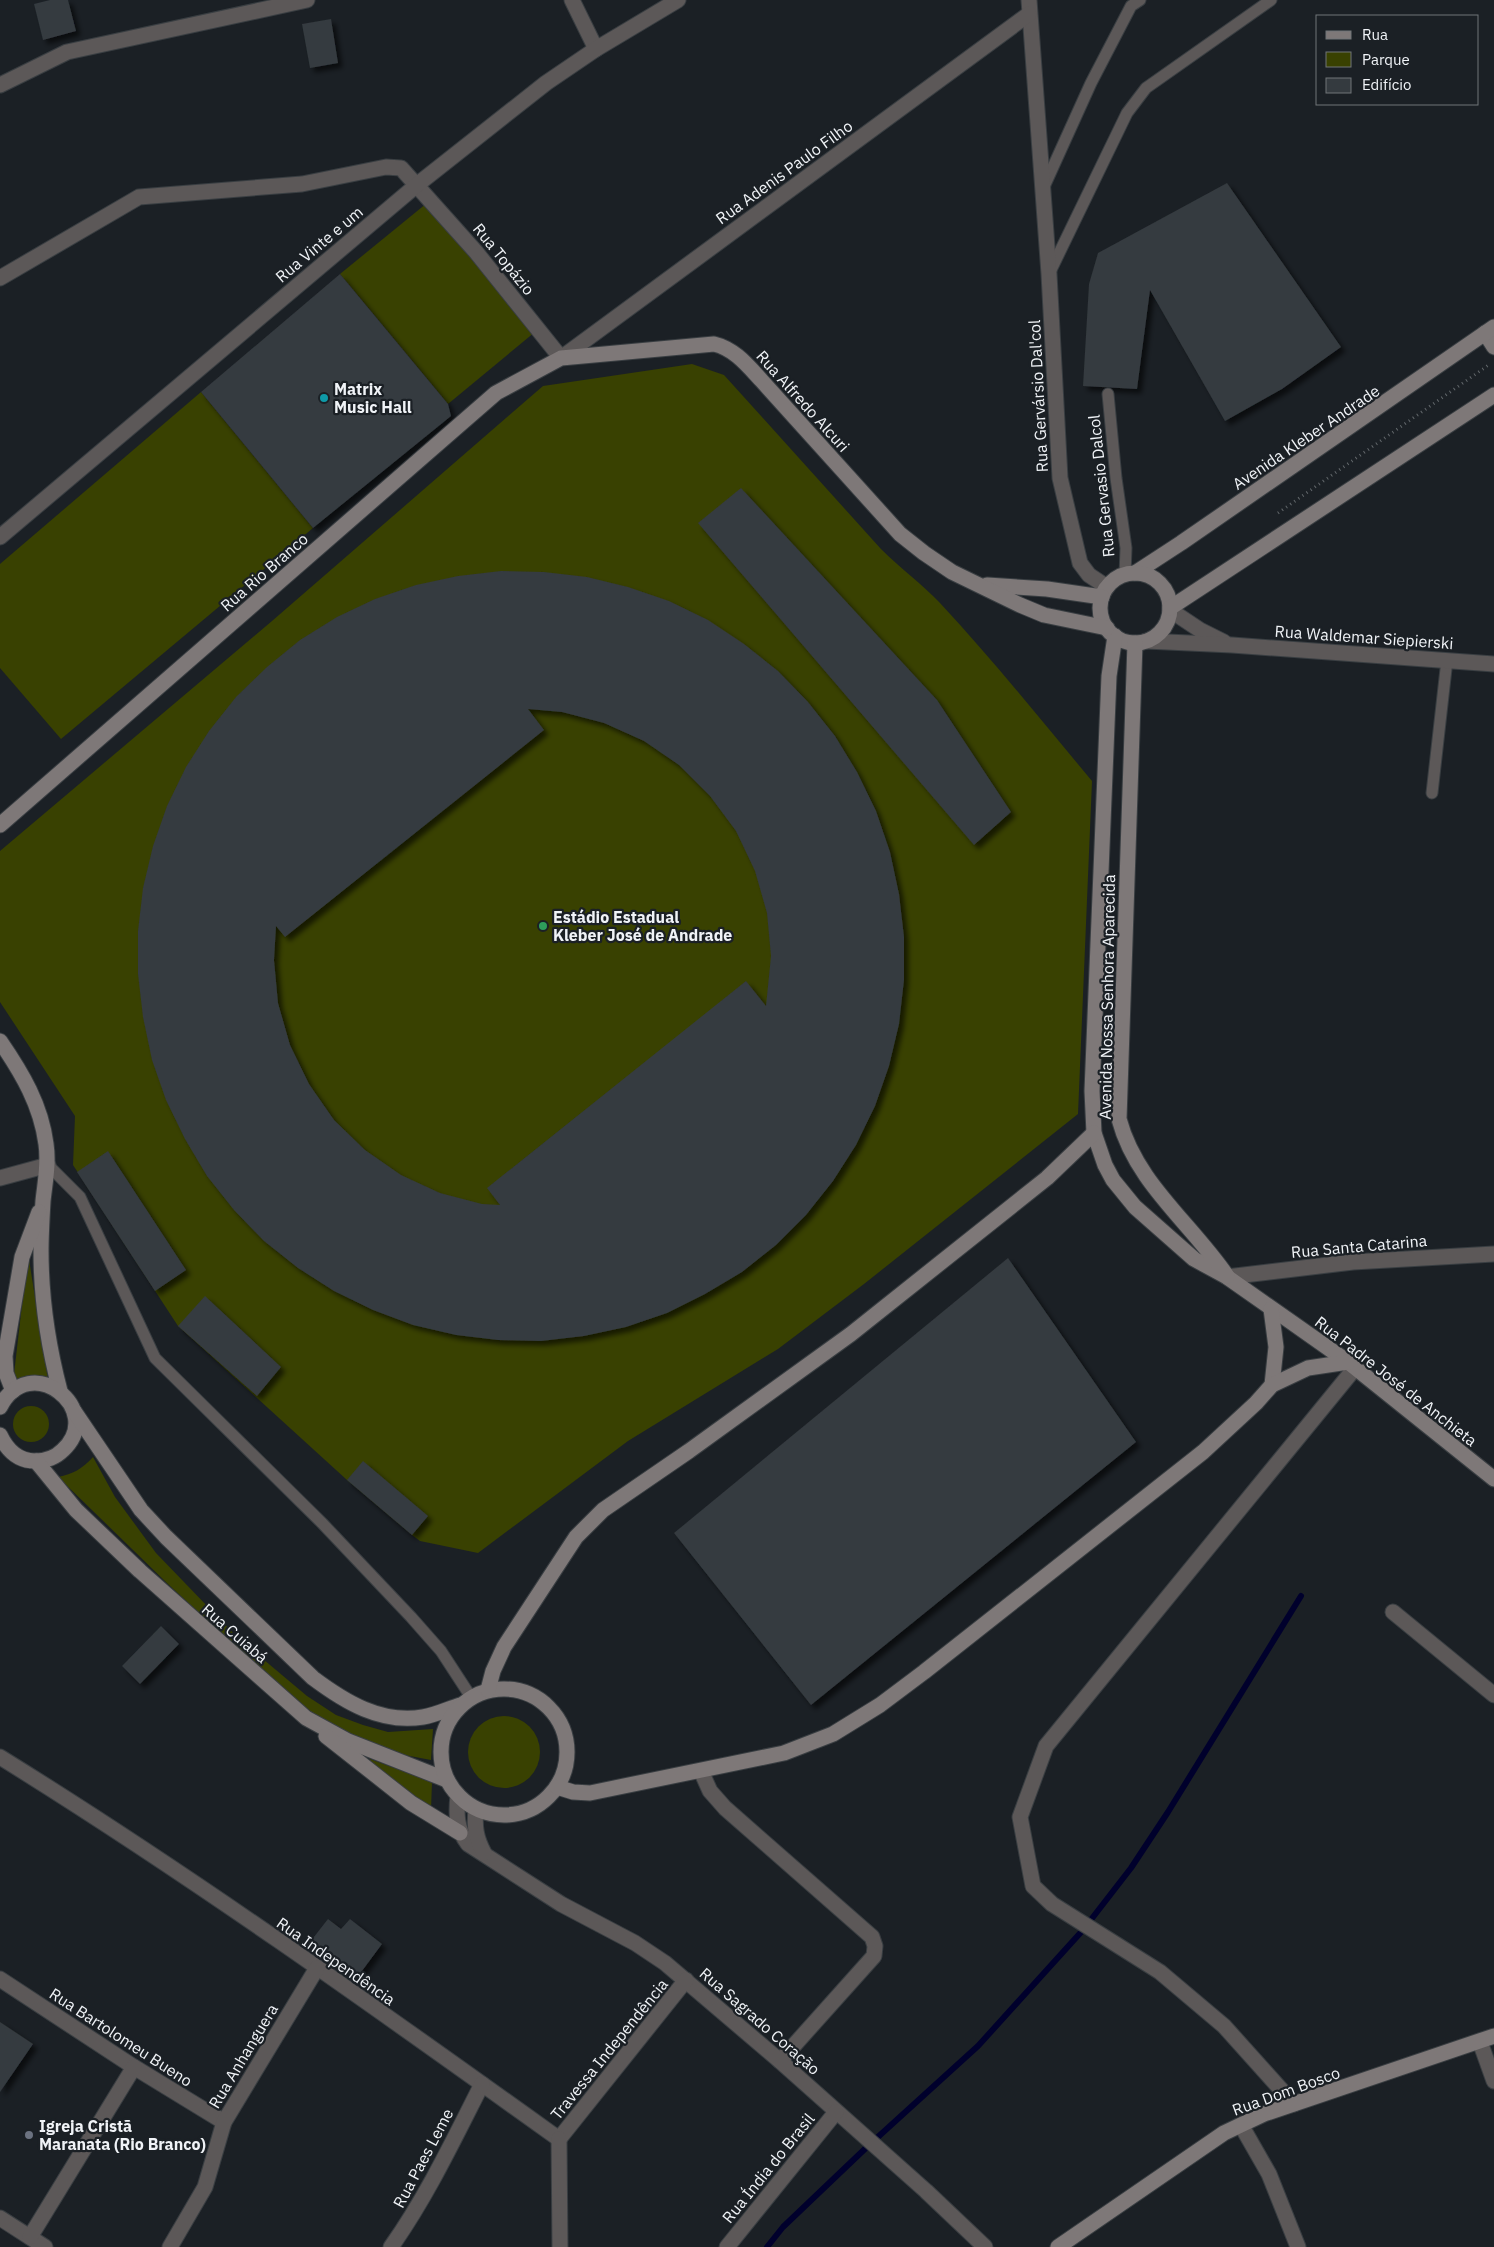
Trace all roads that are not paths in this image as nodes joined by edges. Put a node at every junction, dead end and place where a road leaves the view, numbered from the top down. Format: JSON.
{"nodes":[{"id":1,"x":307,"y":0,"type":"edge"},
{"id":2,"x":572,"y":0,"type":"edge"},
{"id":3,"x":678,"y":0,"type":"edge"},
{"id":4,"x":1271,"y":0,"type":"edge"},
{"id":5,"x":1133,"y":2,"type":"edge"},
{"id":6,"x":1029,"y":7,"type":"edge"},
{"id":7,"x":596,"y":49,"type":"junction"},
{"id":8,"x":0,"y":85,"type":"edge"},
{"id":9,"x":418,"y":184,"type":"junction"},
{"id":10,"x":1043,"y":189,"type":"junction"},
{"id":11,"x":1049,"y":274,"type":"junction"},
{"id":12,"x":0,"y":278,"type":"edge"},
{"id":13,"x":1489,"y":330,"type":"edge"},
{"id":14,"x":1494,"y":347,"type":"edge"},
{"id":15,"x":561,"y":358,"type":"junction"},
{"id":16,"x":1108,"y":394,"type":"dead end"},
{"id":17,"x":1494,"y":395,"type":"edge"},
{"id":18,"x":0,"y":537,"type":"edge"},
{"id":19,"x":1130,"y":574,"type":"junction"},
{"id":20,"x":980,"y":585,"type":"junction"},
{"id":21,"x":1105,"y":592,"type":"junction"},
{"id":22,"x":1170,"y":609,"type":"junction"},
{"id":23,"x":1111,"y":632,"type":"junction"},
{"id":24,"x":1141,"y":642,"type":"junction"},
{"id":25,"x":1232,"y":645,"type":"junction"},
{"id":26,"x":1447,"y":660,"type":"junction"},
{"id":27,"x":1494,"y":664,"type":"edge"},
{"id":28,"x":1432,"y":793,"type":"dead end"},
{"id":29,"x":0,"y":825,"type":"edge"},
{"id":30,"x":0,"y":1041,"type":"edge"},
{"id":31,"x":1094,"y":1133,"type":"junction"},
{"id":32,"x":48,"y":1165,"type":"junction"},
{"id":33,"x":0,"y":1178,"type":"edge"},
{"id":34,"x":43,"y":1201,"type":"junction"},
{"id":35,"x":1494,"y":1254,"type":"edge"},
{"id":36,"x":1228,"y":1277,"type":"junction"},
{"id":37,"x":1271,"y":1309,"type":"junction"},
{"id":38,"x":1352,"y":1365,"type":"junction"},
{"id":39,"x":1272,"y":1385,"type":"junction"},
{"id":40,"x":60,"y":1391,"type":"junction"},
{"id":41,"x":7,"y":1392,"type":"edge"},
{"id":42,"x":0,"y":1407,"type":"edge"},
{"id":43,"x":74,"y":1411,"type":"junction"},
{"id":44,"x":0,"y":1436,"type":"edge"},
{"id":45,"x":36,"y":1461,"type":"junction"},
{"id":46,"x":1494,"y":1479,"type":"edge"},
{"id":47,"x":1393,"y":1612,"type":"dead end"},
{"id":48,"x":488,"y":1690,"type":"junction"},
{"id":49,"x":1494,"y":1695,"type":"edge"},
{"id":50,"x":466,"y":1701,"type":"junction"},
{"id":51,"x":306,"y":1718,"type":"junction"},
{"id":52,"x":0,"y":1757,"type":"edge"},
{"id":53,"x":701,"y":1771,"type":"junction"},
{"id":54,"x":447,"y":1780,"type":"junction"},
{"id":55,"x":557,"y":1787,"type":"junction"},
{"id":56,"x":458,"y":1795,"type":"junction"},
{"id":57,"x":476,"y":1809,"type":"junction"},
{"id":58,"x":460,"y":1833,"type":"junction"},
{"id":59,"x":486,"y":1857,"type":"junction"},
{"id":60,"x":317,"y":1968,"type":"junction"},
{"id":61,"x":0,"y":1980,"type":"edge"},
{"id":62,"x":686,"y":1980,"type":"junction"},
{"id":63,"x":1494,"y":2036,"type":"edge"},
{"id":64,"x":1480,"y":2042,"type":"junction"},
{"id":65,"x":780,"y":2061,"type":"junction"},
{"id":66,"x":134,"y":2067,"type":"junction"},
{"id":67,"x":1494,"y":2081,"type":"edge"},
{"id":68,"x":482,"y":2084,"type":"junction"},
{"id":69,"x":1294,"y":2104,"type":"junction"},
{"id":70,"x":836,"y":2112,"type":"junction"},
{"id":71,"x":224,"y":2122,"type":"junction"},
{"id":72,"x":1241,"y":2125,"type":"junction"},
{"id":73,"x":559,"y":2139,"type":"junction"},
{"id":74,"x":0,"y":2218,"type":"edge"},
{"id":75,"x":30,"y":2237,"type":"junction"},
{"id":76,"x":45,"y":2247,"type":"edge"},
{"id":77,"x":170,"y":2247,"type":"edge"},
{"id":78,"x":391,"y":2247,"type":"edge"},
{"id":79,"x":560,"y":2247,"type":"edge"},
{"id":80,"x":727,"y":2247,"type":"edge"},
{"id":81,"x":985,"y":2247,"type":"edge"},
{"id":82,"x":1058,"y":2247,"type":"edge"},
{"id":83,"x":1298,"y":2247,"type":"edge"}],
"edges":[{"from":1,"to":8,"type":"street"},
{"from":2,"to":7,"type":"street"},
{"from":3,"to":7,"type":"street","name":"Rua Vinte e um"},
{"from":4,"to":11,"type":"lane"},
{"from":5,"to":10,"type":"lane","name":"Rua Gervársio Dal'col"},
{"from":6,"to":10,"type":"street","name":"Rua Gervársio Dal'col"},
{"from":6,"to":15,"type":"street","name":"Rua Adenis Paulo Filho"},
{"from":7,"to":9,"type":"street","name":"Rua Vinte e um"},
{"from":9,"to":12,"type":"street","name":"Rua Topázio"},
{"from":9,"to":15,"type":"street","name":"Rua Topázio"},
{"from":9,"to":18,"type":"street","name":"Rua Vinte e um"},
{"from":10,"to":11,"type":"street","name":"Rua Gervársio Dal'col"},
{"from":11,"to":21,"type":"street","name":"Rua Gervársio Dal'col"},
{"from":13,"to":14,"type":"street"},
{"from":13,"to":19,"type":"street","name":"Avenida Kleber Andrade"},
{"from":15,"to":20,"type":"street","name":"Rua Alfredo Alcuri"},
{"from":15,"to":29,"type":"street","name":"Rua Rio Branco"},
{"from":16,"to":19,"type":"lane","name":"Rua Gervasio Dalcol"},
{"from":17,"to":22,"type":"street"},
{"from":19,"to":21,"type":"street"},
{"from":19,"to":22,"type":"street"},
{"from":20,"to":21,"type":"street","name":"Rua Alfredo Alcuri"},
{"from":20,"to":23,"type":"street","name":"Rua Alfredo Alcuri"},
{"from":21,"to":23,"type":"street"},
{"from":22,"to":24,"type":"street"},
{"from":22,"to":25,"type":"street","name":"Rua Waldemar Siepierski"},
{"from":23,"to":24,"type":"street"},
{"from":23,"to":31,"type":"street","name":"Avenida Nossa Senhora Aparecida"},
{"from":24,"to":25,"type":"street","name":"Rua Waldemar Siepierski"},
{"from":24,"to":36,"type":"street","name":"Avenida Nossa Senhora Aparecida"},
{"from":25,"to":26,"type":"street","name":"Rua Waldemar Siepierski"},
{"from":26,"to":27,"type":"street","name":"Rua Waldemar Siepierski"},
{"from":26,"to":28,"type":"lane"},
{"from":30,"to":32,"type":"street"},
{"from":31,"to":36,"type":"street","name":"Avenida Nossa Senhora Aparecida"},
{"from":31,"to":48,"type":"street"},
{"from":32,"to":33,"type":"street"},
{"from":32,"to":34,"type":"street"},
{"from":32,"to":50,"type":"lane"},
{"from":34,"to":40,"type":"street"},
{"from":34,"to":41,"type":"street"},
{"from":35,"to":36,"type":"street","name":"Rua Santa Catarina"},
{"from":36,"to":37,"type":"street","name":"Rua Padre José de Anchieta"},
{"from":37,"to":38,"type":"street","name":"Rua Padre José de Anchieta"},
{"from":37,"to":39,"type":"street"},
{"from":38,"to":39,"type":"street"},
{"from":38,"to":46,"type":"street","name":"Rua Padre José de Anchieta"},
{"from":38,"to":69,"type":"street"},
{"from":39,"to":53,"type":"street"},
{"from":40,"to":41,"type":"street"},
{"from":40,"to":43,"type":"street","name":"Rua Cuiabá"},
{"from":41,"to":42,"type":"street"},
{"from":43,"to":45,"type":"street"},
{"from":43,"to":50,"type":"street","name":"Rua Cuiabá"},
{"from":44,"to":45,"type":"street"},
{"from":45,"to":51,"type":"street","name":"Rua Cuiabá"},
{"from":47,"to":49,"type":"street"},
{"from":48,"to":50,"type":"street"},
{"from":48,"to":55,"type":"street"},
{"from":50,"to":54,"type":"street"},
{"from":51,"to":54,"type":"street","name":"Rua Cuiabá"},
{"from":51,"to":58,"type":"street"},
{"from":52,"to":60,"type":"street","name":"Rua Independência"},
{"from":53,"to":55,"type":"street"},
{"from":53,"to":65,"type":"street"},
{"from":54,"to":56,"type":"street"},
{"from":55,"to":57,"type":"street"},
{"from":56,"to":57,"type":"street"},
{"from":56,"to":58,"type":"street"},
{"from":57,"to":59,"type":"street"},
{"from":58,"to":59,"type":"street","name":"Rua Sagrado Coração"},
{"from":59,"to":62,"type":"street","name":"Rua Sagrado Coração"},
{"from":60,"to":68,"type":"street","name":"Rua Independência"},
{"from":60,"to":71,"type":"street","name":"Rua Anhanguera"},
{"from":61,"to":66,"type":"street","name":"Rua Bartolomeu Bueno"},
{"from":62,"to":65,"type":"street","name":"Rua Sagrado Coração"},
{"from":62,"to":73,"type":"street","name":"Travessa Independência"},
{"from":63,"to":64,"type":"street","name":"Rua Dom Bosco"},
{"from":64,"to":67,"type":"street"},
{"from":64,"to":69,"type":"street","name":"Rua Dom Bosco"},
{"from":65,"to":70,"type":"street","name":"Rua Sagrado Coração"},
{"from":66,"to":71,"type":"street","name":"Rua Bartolomeu Bueno"},
{"from":66,"to":75,"type":"street"},
{"from":68,"to":73,"type":"street","name":"Rua Independência"},
{"from":68,"to":78,"type":"street","name":"Rua Paes Leme"},
{"from":69,"to":72,"type":"street","name":"Rua Dom Bosco"},
{"from":70,"to":80,"type":"street","name":"Rua Índia do Brasil"},
{"from":70,"to":81,"type":"street","name":"Rua Sagrado Coração"},
{"from":71,"to":77,"type":"street","name":"Rua Anhanguera"},
{"from":72,"to":82,"type":"street","name":"Rua Dom Bosco"},
{"from":72,"to":83,"type":"street"},
{"from":73,"to":79,"type":"street"},
{"from":74,"to":75,"type":"street"},
{"from":75,"to":76,"type":"street"}]}
